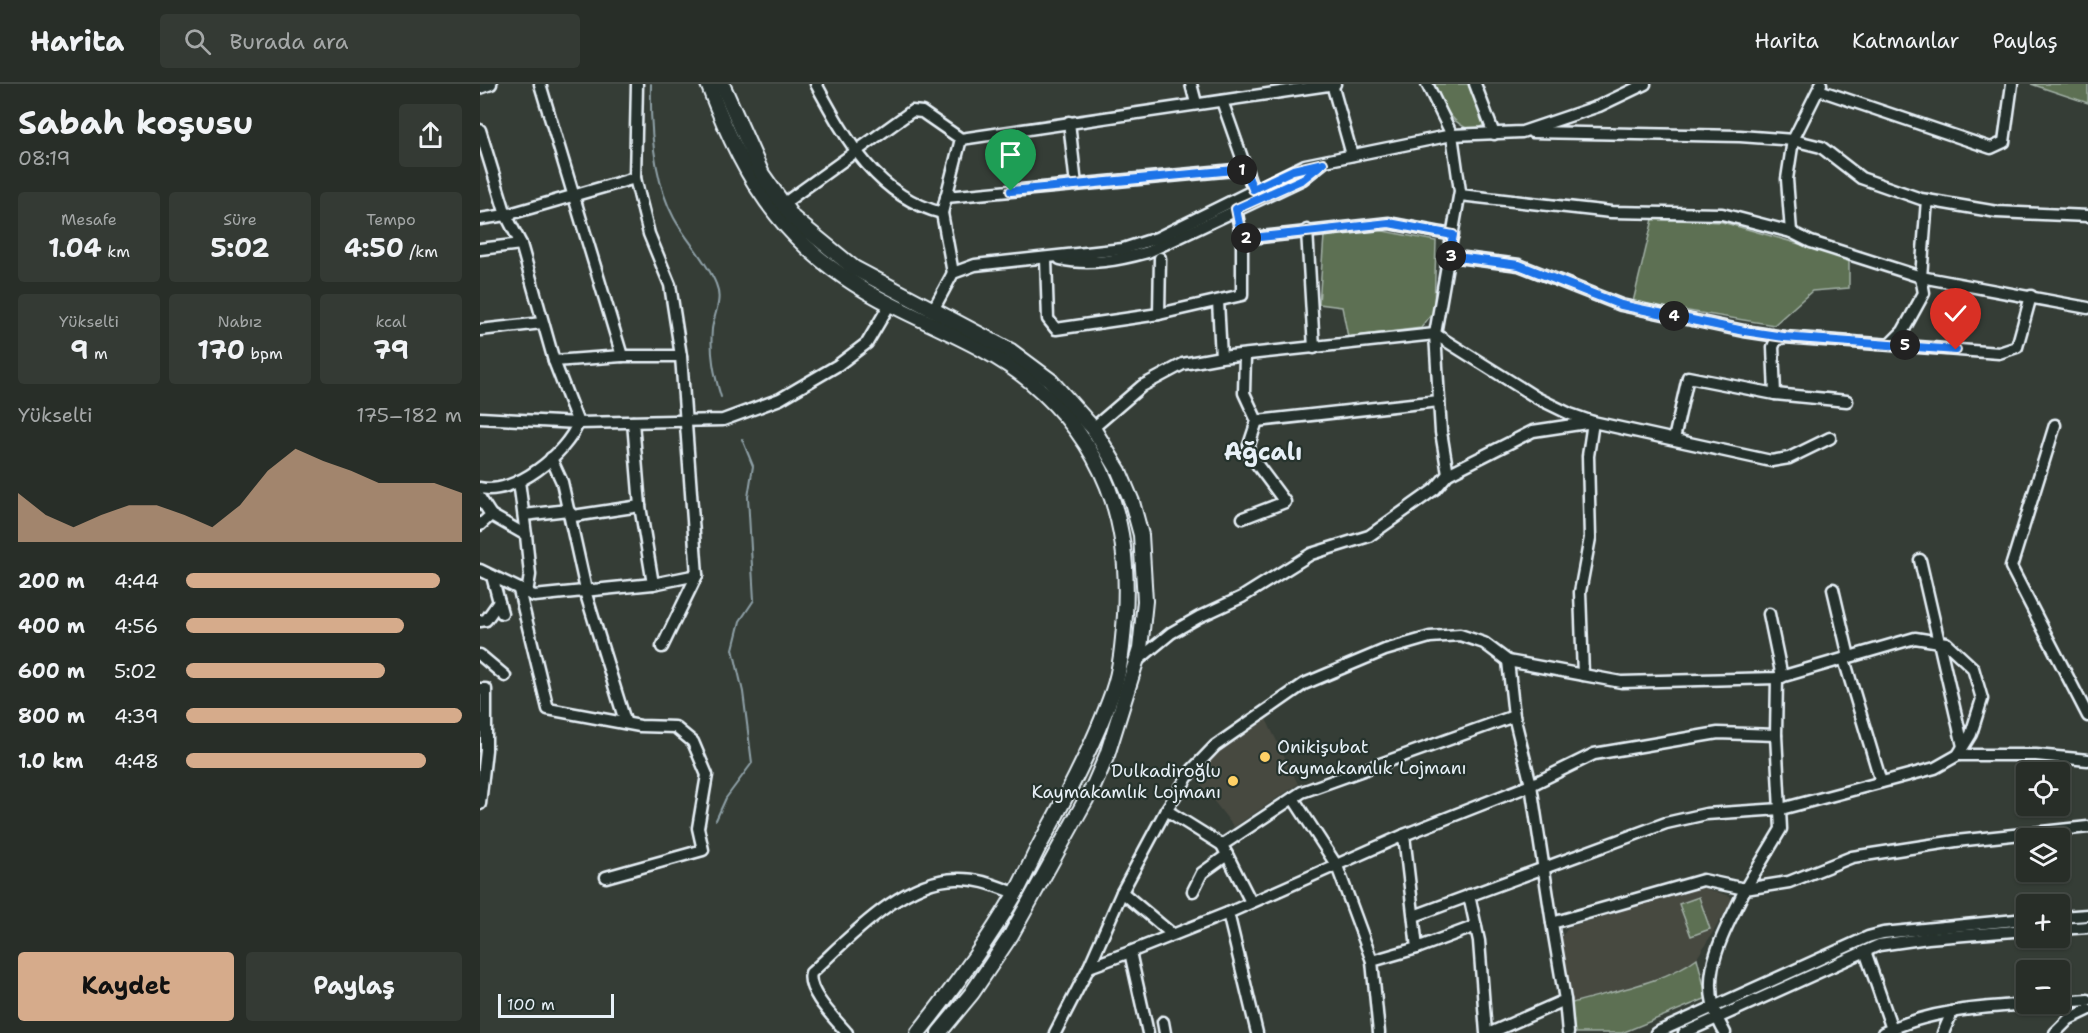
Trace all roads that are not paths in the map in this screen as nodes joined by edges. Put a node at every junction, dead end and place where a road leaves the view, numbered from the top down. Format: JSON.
{"nodes":[{"id":1,"x":491,"y":84,"type":"edge"},
{"id":2,"x":540,"y":84,"type":"edge"},
{"id":3,"x":637,"y":84,"type":"edge"},
{"id":4,"x":646,"y":84,"type":"edge"},
{"id":5,"x":708,"y":84,"type":"edge"},
{"id":6,"x":722,"y":84,"type":"edge"},
{"id":7,"x":1191,"y":84,"type":"edge"},
{"id":8,"x":1333,"y":84,"type":"edge"},
{"id":9,"x":1427,"y":84,"type":"edge"},
{"id":10,"x":1475,"y":84,"type":"edge"},
{"id":11,"x":1645,"y":84,"type":"edge"},
{"id":12,"x":2010,"y":84,"type":"edge"},
{"id":13,"x":818,"y":85,"type":"edge"},
{"id":14,"x":1820,"y":87,"type":"edge"},
{"id":15,"x":480,"y":88,"type":"edge"},
{"id":16,"x":637,"y":101,"type":"junction"},
{"id":17,"x":1222,"y":101,"type":"junction"},
{"id":18,"x":1196,"y":103,"type":"junction"},
{"id":19,"x":1069,"y":122,"type":"junction"},
{"id":20,"x":480,"y":130,"type":"edge"},
{"id":21,"x":1522,"y":132,"type":"junction"},
{"id":22,"x":1494,"y":134,"type":"junction"},
{"id":23,"x":1452,"y":135,"type":"junction"},
{"id":24,"x":962,"y":139,"type":"junction"},
{"id":25,"x":1792,"y":140,"type":"junction"},
{"id":26,"x":855,"y":151,"type":"junction"},
{"id":27,"x":484,"y":153,"type":"edge"},
{"id":28,"x":1352,"y":155,"type":"junction"},
{"id":29,"x":1323,"y":163,"type":"junction"},
{"id":30,"x":1245,"y":169,"type":"junction"},
{"id":31,"x":635,"y":178,"type":"junction"},
{"id":32,"x":1076,"y":185,"type":"junction"},
{"id":33,"x":1253,"y":189,"type":"junction"},
{"id":34,"x":1460,"y":195,"type":"junction"},
{"id":35,"x":574,"y":196,"type":"junction"},
{"id":36,"x":946,"y":197,"type":"junction"},
{"id":37,"x":1927,"y":200,"type":"junction"},
{"id":38,"x":783,"y":204,"type":"junction"},
{"id":39,"x":1236,"y":209,"type":"junction"},
{"id":40,"x":942,"y":213,"type":"junction"},
{"id":41,"x":506,"y":215,"type":"junction"},
{"id":42,"x":2088,"y":216,"type":"edge"},
{"id":43,"x":480,"y":219,"type":"edge"},
{"id":44,"x":1307,"y":230,"type":"junction"},
{"id":45,"x":1791,"y":232,"type":"junction"},
{"id":46,"x":1453,"y":235,"type":"junction"},
{"id":47,"x":1242,"y":239,"type":"junction"},
{"id":48,"x":521,"y":244,"type":"junction"},
{"id":49,"x":480,"y":249,"type":"edge"},
{"id":50,"x":1449,"y":256,"type":"junction"},
{"id":51,"x":1052,"y":258,"type":"junction"},
{"id":52,"x":1160,"y":258,"type":"dead end"},
{"id":53,"x":953,"y":273,"type":"junction"},
{"id":54,"x":1921,"y":277,"type":"junction"},
{"id":55,"x":2031,"y":296,"type":"junction"},
{"id":56,"x":1218,"y":301,"type":"junction"},
{"id":57,"x":890,"y":304,"type":"junction"},
{"id":58,"x":2088,"y":308,"type":"edge"},
{"id":59,"x":933,"y":310,"type":"junction"},
{"id":60,"x":1159,"y":314,"type":"junction"},
{"id":61,"x":542,"y":323,"type":"junction"},
{"id":62,"x":480,"y":330,"type":"edge"},
{"id":63,"x":1434,"y":334,"type":"junction"},
{"id":64,"x":1784,"y":337,"type":"junction"},
{"id":65,"x":1890,"y":344,"type":"junction"},
{"id":66,"x":1314,"y":348,"type":"junction"},
{"id":67,"x":1245,"y":355,"type":"junction"},
{"id":68,"x":622,"y":356,"type":"junction"},
{"id":69,"x":681,"y":356,"type":"junction"},
{"id":70,"x":1221,"y":357,"type":"junction"},
{"id":71,"x":554,"y":362,"type":"junction"},
{"id":72,"x":1775,"y":394,"type":"junction"},
{"id":73,"x":1439,"y":400,"type":"junction"},
{"id":74,"x":1847,"y":401,"type":"dead end"},
{"id":75,"x":480,"y":418,"type":"edge"},
{"id":76,"x":685,"y":419,"type":"junction"},
{"id":77,"x":1257,"y":421,"type":"junction"},
{"id":78,"x":633,"y":422,"type":"junction"},
{"id":79,"x":1593,"y":422,"type":"junction"},
{"id":80,"x":578,"y":423,"type":"junction"},
{"id":81,"x":2055,"y":425,"type":"dead end"},
{"id":82,"x":1093,"y":428,"type":"junction"},
{"id":83,"x":1830,"y":438,"type":"dead end"},
{"id":84,"x":1674,"y":439,"type":"junction"},
{"id":85,"x":550,"y":458,"type":"junction"},
{"id":86,"x":1448,"y":474,"type":"junction"},
{"id":87,"x":519,"y":481,"type":"junction"},
{"id":88,"x":480,"y":488,"type":"edge"},
{"id":89,"x":480,"y":498,"type":"edge"},
{"id":90,"x":640,"y":506,"type":"junction"},
{"id":91,"x":568,"y":510,"type":"junction"},
{"id":92,"x":490,"y":515,"type":"junction"},
{"id":93,"x":524,"y":515,"type":"junction"},
{"id":94,"x":1243,"y":519,"type":"dead end"},
{"id":95,"x":480,"y":525,"type":"edge"},
{"id":96,"x":526,"y":535,"type":"junction"},
{"id":97,"x":1920,"y":561,"type":"dead end"},
{"id":98,"x":480,"y":570,"type":"edge"},
{"id":99,"x":697,"y":575,"type":"junction"},
{"id":100,"x":492,"y":576,"type":"junction"},
{"id":101,"x":653,"y":584,"type":"junction"},
{"id":102,"x":1833,"y":589,"type":"dead end"},
{"id":103,"x":585,"y":591,"type":"junction"},
{"id":104,"x":523,"y":592,"type":"junction"},
{"id":105,"x":1769,"y":614,"type":"dead end"},
{"id":106,"x":480,"y":621,"type":"edge"},
{"id":107,"x":1937,"y":640,"type":"junction"},
{"id":108,"x":662,"y":647,"type":"dead end"},
{"id":109,"x":480,"y":655,"type":"edge"},
{"id":110,"x":1847,"y":658,"type":"junction"},
{"id":111,"x":1137,"y":661,"type":"junction"},
{"id":112,"x":1508,"y":661,"type":"junction"},
{"id":113,"x":1583,"y":675,"type":"junction"},
{"id":114,"x":505,"y":676,"type":"dead end"},
{"id":115,"x":1780,"y":678,"type":"junction"},
{"id":116,"x":480,"y":689,"type":"edge"},
{"id":117,"x":1514,"y":716,"type":"junction"},
{"id":118,"x":2088,"y":716,"type":"edge"},
{"id":119,"x":625,"y":721,"type":"junction"},
{"id":120,"x":1776,"y":735,"type":"junction"},
{"id":121,"x":1961,"y":751,"type":"junction"},
{"id":122,"x":2088,"y":760,"type":"edge"},
{"id":123,"x":1881,"y":782,"type":"junction"},
{"id":124,"x":1531,"y":785,"type":"junction"},
{"id":125,"x":1293,"y":798,"type":"junction"},
{"id":126,"x":480,"y":804,"type":"edge"},
{"id":127,"x":1781,"y":809,"type":"junction"},
{"id":128,"x":1166,"y":810,"type":"junction"},
{"id":129,"x":2088,"y":827,"type":"edge"},
{"id":130,"x":1404,"y":836,"type":"junction"},
{"id":131,"x":1225,"y":850,"type":"junction"},
{"id":132,"x":1337,"y":866,"type":"junction"},
{"id":133,"x":1543,"y":866,"type":"junction"},
{"id":134,"x":606,"y":877,"type":"dead end"},
{"id":135,"x":1745,"y":888,"type":"junction"},
{"id":136,"x":1193,"y":891,"type":"dead end"},
{"id":137,"x":1122,"y":892,"type":"junction"},
{"id":138,"x":1015,"y":893,"type":"junction"},
{"id":139,"x":1469,"y":895,"type":"junction"},
{"id":140,"x":1251,"y":902,"type":"junction"},
{"id":141,"x":1228,"y":913,"type":"junction"},
{"id":142,"x":2088,"y":915,"type":"edge"},
{"id":143,"x":1414,"y":916,"type":"junction"},
{"id":144,"x":2070,"y":916,"type":"edge"},
{"id":145,"x":2016,"y":920,"type":"edge"},
{"id":146,"x":1552,"y":923,"type":"junction"},
{"id":147,"x":1476,"y":926,"type":"junction"},
{"id":148,"x":2088,"y":927,"type":"edge"},
{"id":149,"x":2070,"y":928,"type":"edge"},
{"id":150,"x":2016,"y":931,"type":"edge"},
{"id":151,"x":1172,"y":934,"type":"junction"},
{"id":152,"x":1417,"y":948,"type":"junction"},
{"id":153,"x":1865,"y":951,"type":"junction"},
{"id":154,"x":1130,"y":952,"type":"junction"},
{"id":155,"x":1372,"y":961,"type":"junction"},
{"id":156,"x":1089,"y":967,"type":"junction"},
{"id":157,"x":1565,"y":1000,"type":"junction"},
{"id":158,"x":2088,"y":1000,"type":"edge"},
{"id":159,"x":2070,"y":1001,"type":"edge"},
{"id":160,"x":2016,"y":1006,"type":"edge"},
{"id":161,"x":1712,"y":1007,"type":"junction"},
{"id":162,"x":2088,"y":1010,"type":"edge"},
{"id":163,"x":1952,"y":1012,"type":"junction"},
{"id":164,"x":1716,"y":1018,"type":"junction"},
{"id":165,"x":1887,"y":1031,"type":"edge"},
{"id":166,"x":847,"y":1033,"type":"edge"},
{"id":167,"x":918,"y":1033,"type":"edge"},
{"id":168,"x":939,"y":1033,"type":"edge"},
{"id":169,"x":1054,"y":1033,"type":"edge"},
{"id":170,"x":1148,"y":1033,"type":"edge"},
{"id":171,"x":1257,"y":1033,"type":"edge"},
{"id":172,"x":1379,"y":1033,"type":"edge"},
{"id":173,"x":1486,"y":1033,"type":"edge"},
{"id":174,"x":1490,"y":1033,"type":"edge"},
{"id":175,"x":1568,"y":1033,"type":"edge"},
{"id":176,"x":1656,"y":1033,"type":"edge"},
{"id":177,"x":1684,"y":1033,"type":"edge"},
{"id":178,"x":1725,"y":1033,"type":"edge"},
{"id":179,"x":1943,"y":1033,"type":"edge"},
{"id":180,"x":2055,"y":1033,"type":"edge"}],
"edges":[{"from":1,"to":15,"type":"street"},
{"from":2,"to":35,"type":"street"},
{"from":3,"to":16,"type":"street"},
{"from":4,"to":16,"type":"street"},
{"from":5,"to":57,"type":"main road"},
{"from":6,"to":38,"type":"main road"},
{"from":7,"to":18,"type":"street"},
{"from":8,"to":17,"type":"street"},
{"from":8,"to":28,"type":"street"},
{"from":9,"to":23,"type":"street"},
{"from":10,"to":22,"type":"street"},
{"from":11,"to":21,"type":"street"},
{"from":12,"to":14,"type":"street"},
{"from":13,"to":26,"type":"street"},
{"from":14,"to":25,"type":"street"},
{"from":16,"to":31,"type":"street"},
{"from":17,"to":18,"type":"street"},
{"from":17,"to":30,"type":"street"},
{"from":18,"to":19,"type":"street"},
{"from":19,"to":24,"type":"street"},
{"from":19,"to":32,"type":"street"},
{"from":20,"to":27,"type":"street"},
{"from":21,"to":22,"type":"street"},
{"from":21,"to":25,"type":"street"},
{"from":22,"to":23,"type":"street"},
{"from":23,"to":28,"type":"street"},
{"from":23,"to":34,"type":"street"},
{"from":24,"to":26,"type":"street"},
{"from":24,"to":36,"type":"street"},
{"from":25,"to":37,"type":"street"},
{"from":25,"to":45,"type":"street"},
{"from":26,"to":38,"type":"street"},
{"from":26,"to":40,"type":"street"},
{"from":27,"to":41,"type":"street"},
{"from":28,"to":29,"type":"street"},
{"from":29,"to":33,"type":"street"},
{"from":29,"to":39,"type":"street"},
{"from":30,"to":32,"type":"street"},
{"from":30,"to":33,"type":"street"},
{"from":31,"to":35,"type":"street"},
{"from":31,"to":69,"type":"street"},
{"from":32,"to":36,"type":"street"},
{"from":33,"to":51,"type":"street"},
{"from":34,"to":45,"type":"street"},
{"from":34,"to":46,"type":"street"},
{"from":35,"to":41,"type":"street"},
{"from":35,"to":68,"type":"street"},
{"from":36,"to":40,"type":"street"},
{"from":37,"to":42,"type":"street"},
{"from":37,"to":54,"type":"street"},
{"from":38,"to":59,"type":"main road"},
{"from":39,"to":47,"type":"street"},
{"from":39,"to":51,"type":"street"},
{"from":40,"to":53,"type":"street"},
{"from":41,"to":43,"type":"street"},
{"from":41,"to":48,"type":"street"},
{"from":44,"to":46,"type":"street"},
{"from":44,"to":47,"type":"street"},
{"from":44,"to":66,"type":"street"},
{"from":45,"to":54,"type":"street"},
{"from":46,"to":50,"type":"street"},
{"from":47,"to":56,"type":"street"},
{"from":48,"to":49,"type":"street"},
{"from":48,"to":61,"type":"street"},
{"from":50,"to":63,"type":"street"},
{"from":50,"to":64,"type":"street"},
{"from":51,"to":53,"type":"street"},
{"from":51,"to":60,"type":"street"},
{"from":52,"to":60,"type":"street"},
{"from":53,"to":59,"type":"street"},
{"from":54,"to":55,"type":"street"},
{"from":54,"to":65,"type":"street"},
{"from":55,"to":58,"type":"street"},
{"from":55,"to":65,"type":"street"},
{"from":56,"to":60,"type":"street"},
{"from":56,"to":70,"type":"street"},
{"from":57,"to":76,"type":"street"},
{"from":57,"to":138,"type":"main road"},
{"from":59,"to":82,"type":"main road"},
{"from":61,"to":62,"type":"street"},
{"from":61,"to":71,"type":"street"},
{"from":63,"to":66,"type":"street"},
{"from":63,"to":73,"type":"street"},
{"from":63,"to":79,"type":"street"},
{"from":64,"to":65,"type":"street"},
{"from":64,"to":72,"type":"street"},
{"from":66,"to":67,"type":"street"},
{"from":67,"to":70,"type":"street"},
{"from":67,"to":77,"type":"street"},
{"from":68,"to":69,"type":"street"},
{"from":68,"to":71,"type":"street"},
{"from":69,"to":76,"type":"street"},
{"from":70,"to":82,"type":"street"},
{"from":71,"to":80,"type":"street"},
{"from":72,"to":74,"type":"street"},
{"from":72,"to":84,"type":"street"},
{"from":73,"to":77,"type":"street"},
{"from":73,"to":86,"type":"street"},
{"from":75,"to":80,"type":"street"},
{"from":76,"to":78,"type":"street"},
{"from":76,"to":99,"type":"street"},
{"from":77,"to":94,"type":"street"},
{"from":78,"to":80,"type":"street"},
{"from":78,"to":90,"type":"street"},
{"from":79,"to":84,"type":"street"},
{"from":79,"to":86,"type":"street"},
{"from":79,"to":113,"type":"street"},
{"from":80,"to":85,"type":"street"},
{"from":81,"to":118,"type":"street"},
{"from":82,"to":111,"type":"main road"},
{"from":83,"to":84,"type":"street"},
{"from":85,"to":87,"type":"street"},
{"from":85,"to":91,"type":"street"},
{"from":86,"to":111,"type":"street"},
{"from":87,"to":88,"type":"street"},
{"from":87,"to":93,"type":"street"},
{"from":89,"to":92,"type":"street"},
{"from":90,"to":91,"type":"street"},
{"from":90,"to":101,"type":"street"},
{"from":91,"to":93,"type":"street"},
{"from":91,"to":103,"type":"street"},
{"from":92,"to":95,"type":"street"},
{"from":92,"to":96,"type":"street"},
{"from":93,"to":96,"type":"street"},
{"from":96,"to":104,"type":"street"},
{"from":97,"to":107,"type":"street"},
{"from":98,"to":100,"type":"street"},
{"from":99,"to":101,"type":"street"},
{"from":99,"to":108,"type":"street"},
{"from":100,"to":104,"type":"street"},
{"from":100,"to":106,"type":"street"},
{"from":101,"to":103,"type":"street"},
{"from":102,"to":110,"type":"street"},
{"from":103,"to":104,"type":"street"},
{"from":103,"to":119,"type":"street"},
{"from":104,"to":119,"type":"street"},
{"from":105,"to":115,"type":"street"},
{"from":107,"to":110,"type":"street"},
{"from":107,"to":121,"type":"street"},
{"from":107,"to":121,"type":"street"},
{"from":109,"to":114,"type":"street"},
{"from":110,"to":115,"type":"street"},
{"from":110,"to":123,"type":"street"},
{"from":111,"to":168,"type":"main road"},
{"from":112,"to":113,"type":"street"},
{"from":112,"to":117,"type":"street"},
{"from":112,"to":128,"type":"street"},
{"from":113,"to":115,"type":"street"},
{"from":115,"to":120,"type":"street"},
{"from":116,"to":126,"type":"street"},
{"from":117,"to":124,"type":"street"},
{"from":117,"to":125,"type":"street"},
{"from":119,"to":134,"type":"street"},
{"from":120,"to":124,"type":"street"},
{"from":120,"to":127,"type":"street"},
{"from":121,"to":122,"type":"street"},
{"from":121,"to":123,"type":"street"},
{"from":123,"to":127,"type":"street"},
{"from":124,"to":130,"type":"street"},
{"from":124,"to":133,"type":"street"},
{"from":125,"to":131,"type":"street"},
{"from":125,"to":132,"type":"street"},
{"from":127,"to":133,"type":"street"},
{"from":127,"to":135,"type":"street"},
{"from":128,"to":131,"type":"street"},
{"from":128,"to":137,"type":"street"},
{"from":129,"to":135,"type":"street"},
{"from":130,"to":132,"type":"street"},
{"from":130,"to":143,"type":"street"},
{"from":131,"to":136,"type":"street"},
{"from":131,"to":140,"type":"street"},
{"from":132,"to":140,"type":"street"},
{"from":132,"to":155,"type":"street"},
{"from":133,"to":139,"type":"street"},
{"from":133,"to":146,"type":"street"},
{"from":135,"to":146,"type":"street"},
{"from":135,"to":161,"type":"street"},
{"from":137,"to":151,"type":"street"},
{"from":137,"to":156,"type":"street"},
{"from":138,"to":166,"type":"street"},
{"from":138,"to":167,"type":"main road"},
{"from":139,"to":143,"type":"street"},
{"from":139,"to":147,"type":"street"},
{"from":140,"to":141,"type":"street"},
{"from":141,"to":151,"type":"street"},
{"from":141,"to":171,"type":"street"},
{"from":142,"to":144,"type":"street"},
{"from":143,"to":152,"type":"street"},
{"from":145,"to":161,"type":"street"},
{"from":146,"to":157,"type":"street"},
{"from":147,"to":152,"type":"street"},
{"from":147,"to":173,"type":"street"},
{"from":148,"to":149,"type":"street"},
{"from":150,"to":153,"type":"street"},
{"from":151,"to":154,"type":"street"},
{"from":152,"to":155,"type":"street"},
{"from":153,"to":164,"type":"street"},
{"from":153,"to":165,"type":"street"},
{"from":154,"to":156,"type":"street"},
{"from":154,"to":170,"type":"street"},
{"from":155,"to":172,"type":"street"},
{"from":156,"to":169,"type":"street"},
{"from":157,"to":174,"type":"street"},
{"from":157,"to":175,"type":"street"},
{"from":158,"to":159,"type":"street"},
{"from":160,"to":163,"type":"street"},
{"from":161,"to":164,"type":"street"},
{"from":161,"to":176,"type":"street"},
{"from":162,"to":180,"type":"street"},
{"from":163,"to":165,"type":"street"},
{"from":163,"to":179,"type":"street"},
{"from":164,"to":177,"type":"street"},
{"from":164,"to":178,"type":"street"}]}
